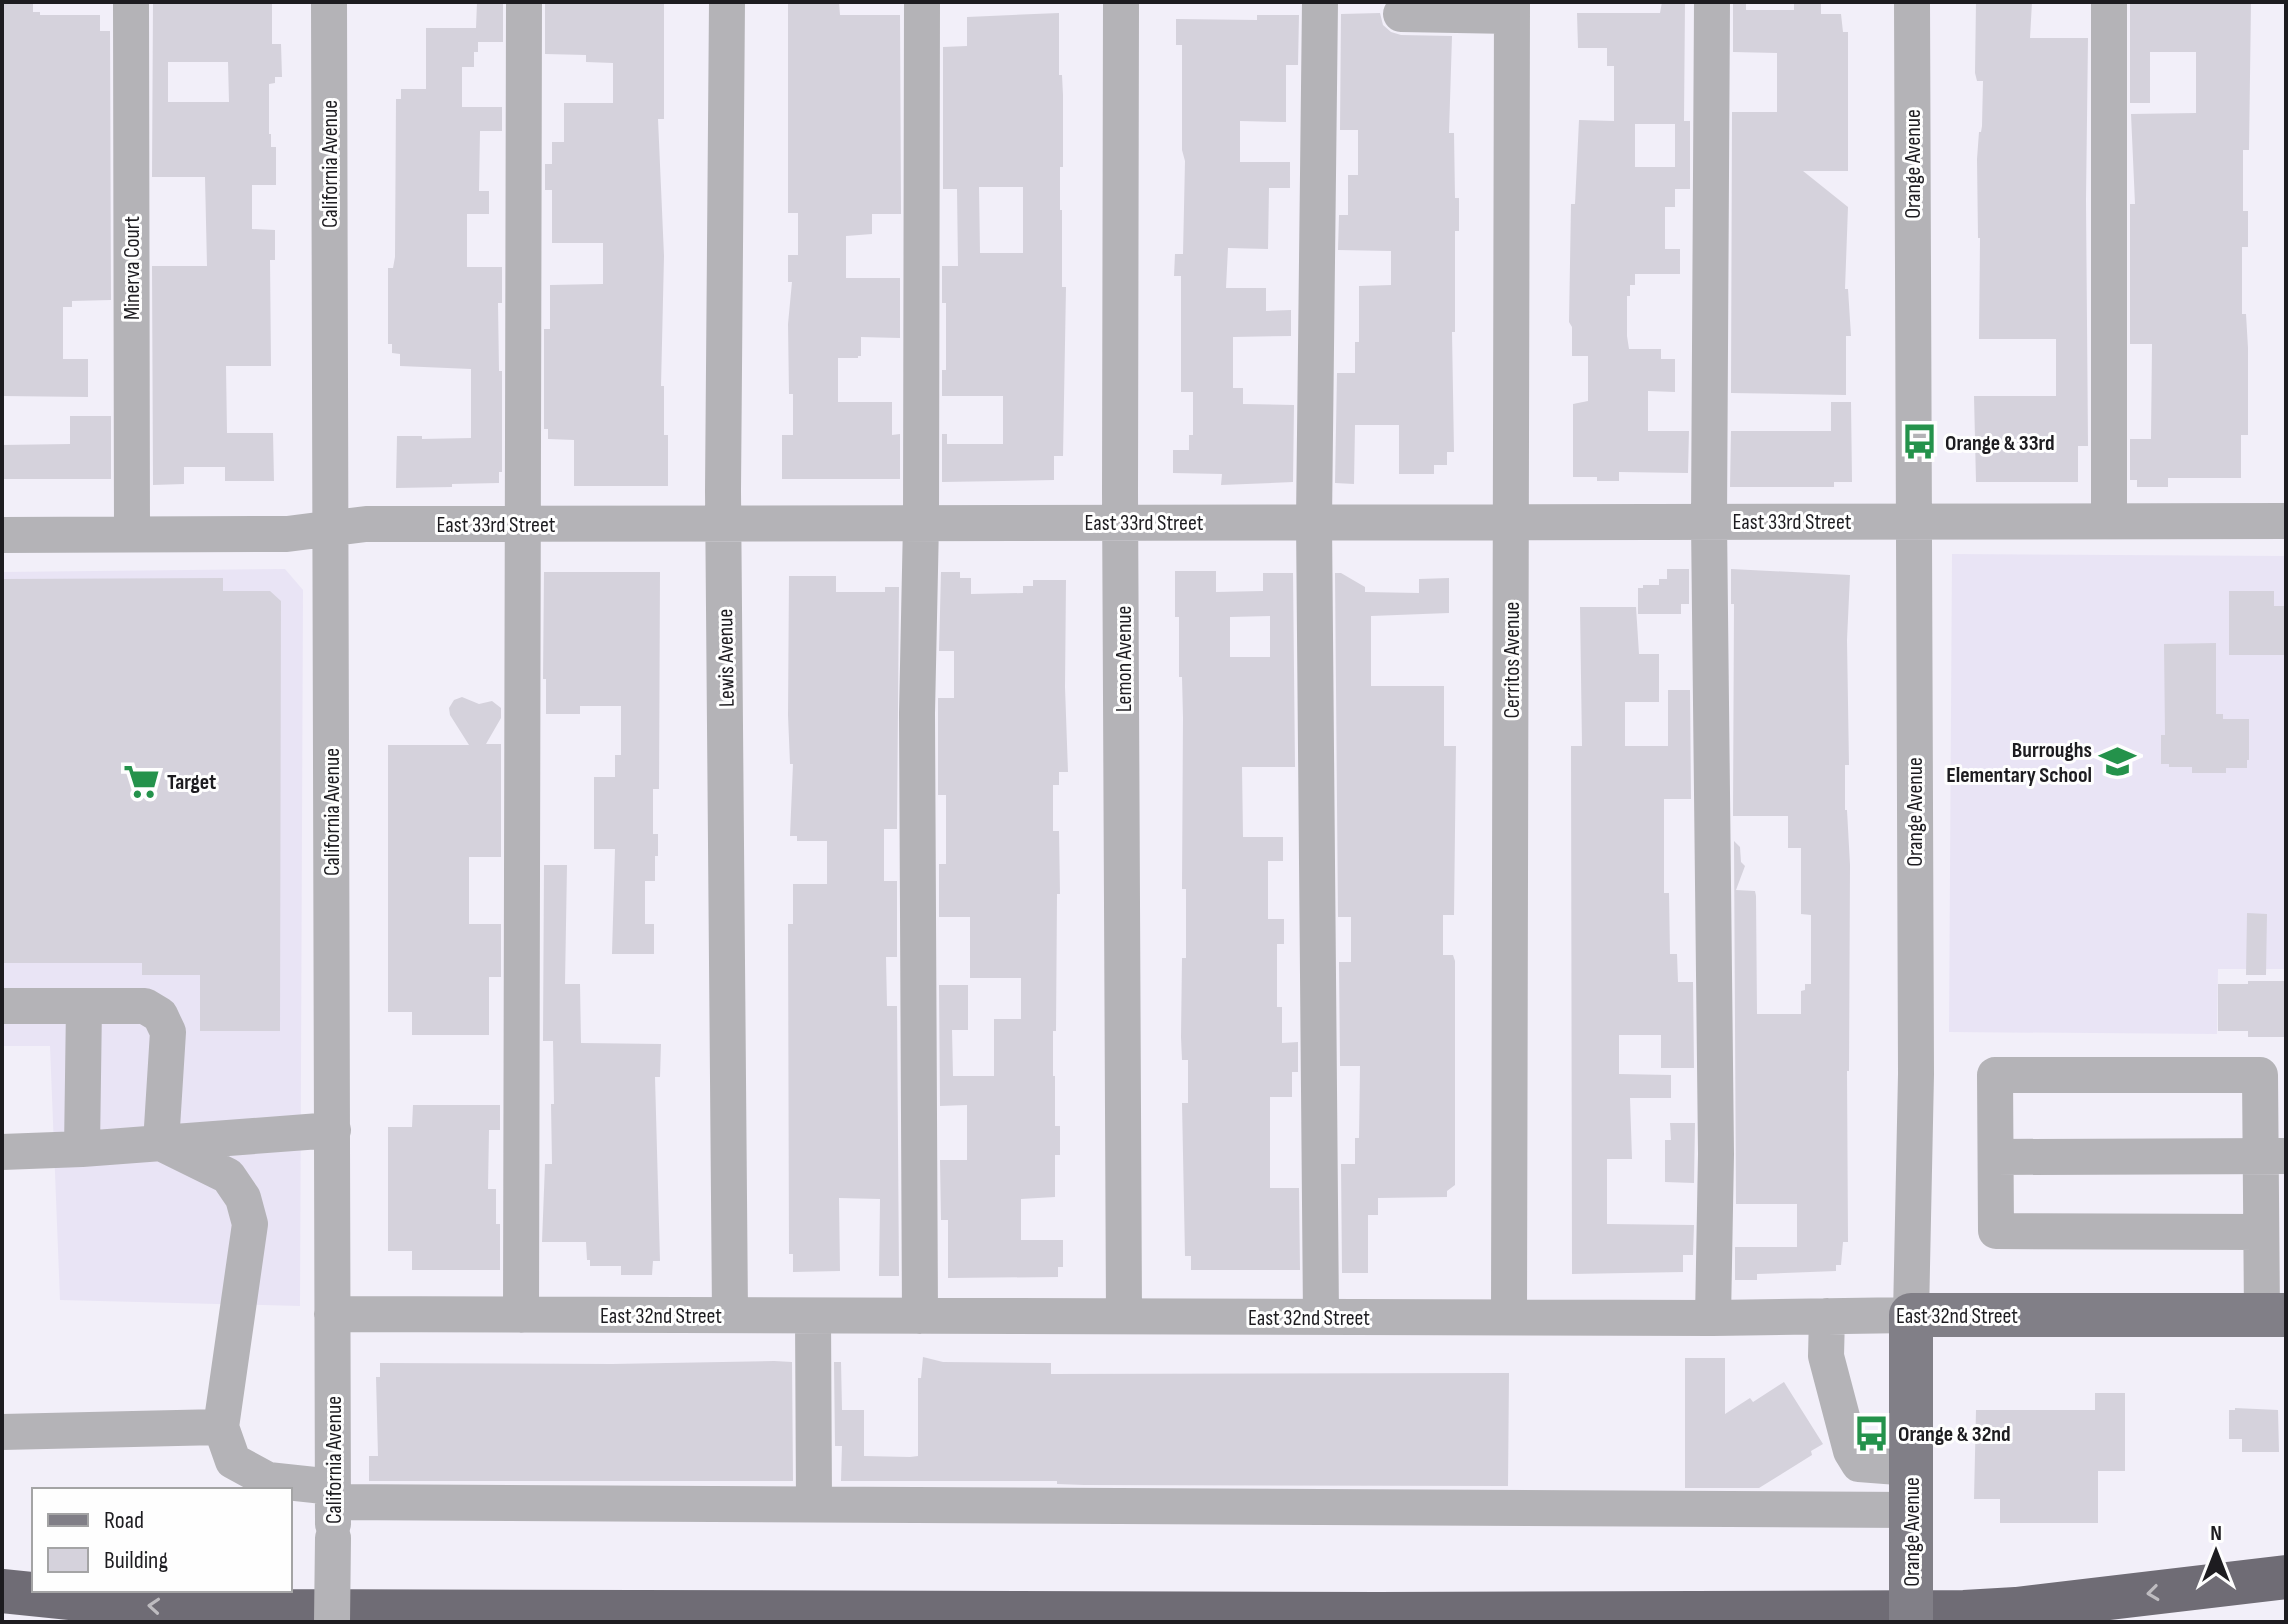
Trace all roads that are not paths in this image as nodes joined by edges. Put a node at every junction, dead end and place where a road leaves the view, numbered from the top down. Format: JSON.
{"nodes":[{"id":1,"x":131,"y":2,"type":"edge"},
{"id":2,"x":329,"y":2,"type":"edge"},
{"id":3,"x":524,"y":2,"type":"edge"},
{"id":4,"x":727,"y":2,"type":"edge"},
{"id":5,"x":922,"y":2,"type":"edge"},
{"id":6,"x":1121,"y":2,"type":"edge"},
{"id":7,"x":1320,"y":2,"type":"edge"},
{"id":8,"x":1712,"y":2,"type":"edge"},
{"id":9,"x":1912,"y":2,"type":"edge"},
{"id":10,"x":2109,"y":2,"type":"edge"},
{"id":11,"x":1512,"y":9,"type":"edge"},
{"id":12,"x":1401,"y":14,"type":"dead end"},
{"id":13,"x":1912,"y":520,"type":"junction"},
{"id":14,"x":2109,"y":520,"type":"junction"},
{"id":15,"x":1314,"y":521,"type":"junction"},
{"id":16,"x":1512,"y":521,"type":"junction"},
{"id":17,"x":2286,"y":521,"type":"edge"},
{"id":18,"x":1122,"y":522,"type":"junction"},
{"id":19,"x":1709,"y":522,"type":"junction"},
{"id":20,"x":524,"y":523,"type":"junction"},
{"id":21,"x":921,"y":523,"type":"junction"},
{"id":22,"x":725,"y":525,"type":"junction"},
{"id":23,"x":330,"y":529,"type":"junction"},
{"id":24,"x":132,"y":534,"type":"junction"},
{"id":25,"x":2,"y":535,"type":"edge"},
{"id":26,"x":2,"y":1006,"type":"edge"},
{"id":27,"x":84,"y":1006,"type":"junction"},
{"id":28,"x":2273,"y":1075,"type":"edge"},
{"id":29,"x":333,"y":1130,"type":"junction"},
{"id":30,"x":161,"y":1143,"type":"junction"},
{"id":31,"x":82,"y":1149,"type":"junction"},
{"id":32,"x":2,"y":1152,"type":"edge"},
{"id":33,"x":2273,"y":1156,"type":"edge"},
{"id":34,"x":1996,"y":1157,"type":"junction"},
{"id":35,"x":2260,"y":1232,"type":"junction"},
{"id":36,"x":332,"y":1314,"type":"junction"},
{"id":37,"x":521,"y":1315,"type":"junction"},
{"id":38,"x":730,"y":1315,"type":"junction"},
{"id":39,"x":1911,"y":1315,"type":"junction"},
{"id":40,"x":813,"y":1316,"type":"junction"},
{"id":41,"x":920,"y":1316,"type":"junction"},
{"id":42,"x":1124,"y":1316,"type":"junction"},
{"id":43,"x":1827,"y":1316,"type":"junction"},
{"id":44,"x":2274,"y":1316,"type":"edge"},
{"id":45,"x":1321,"y":1317,"type":"junction"},
{"id":46,"x":1509,"y":1317,"type":"junction"},
{"id":47,"x":1713,"y":1318,"type":"junction"},
{"id":48,"x":221,"y":1427,"type":"junction"},
{"id":49,"x":2,"y":1432,"type":"edge"},
{"id":50,"x":333,"y":1495,"type":"junction"},
{"id":51,"x":814,"y":1504,"type":"junction"},
{"id":52,"x":1910,"y":1510,"type":"junction"},
{"id":53,"x":2286,"y":1577,"type":"edge"},
{"id":54,"x":2,"y":1591,"type":"edge"},
{"id":55,"x":736,"y":1611,"type":"junction"},
{"id":56,"x":1270,"y":1613,"type":"junction"},
{"id":57,"x":332,"y":1622,"type":"edge"},
{"id":58,"x":667,"y":1622,"type":"edge"},
{"id":59,"x":1315,"y":1622,"type":"edge"},
{"id":60,"x":1911,"y":1622,"type":"edge"}],
"edges":[{"from":1,"to":24,"type":"street","name":"Minerva Court"},
{"from":2,"to":23,"type":"street","name":"California Avenue"},
{"from":3,"to":20,"type":"street"},
{"from":4,"to":22,"type":"street","name":"Lewis Avenue"},
{"from":5,"to":21,"type":"street"},
{"from":6,"to":18,"type":"street","name":"Lemon Avenue"},
{"from":7,"to":15,"type":"street"},
{"from":8,"to":19,"type":"street"},
{"from":9,"to":13,"type":"street","name":"Orange Avenue"},
{"from":10,"to":14,"type":"street"},
{"from":11,"to":12,"type":"street"},
{"from":11,"to":16,"type":"street","name":"Cerritos Avenue"},
{"from":13,"to":14,"type":"street","name":"East 33rd Street"},
{"from":13,"to":19,"type":"street","name":"East 33rd Street"},
{"from":13,"to":39,"type":"street","name":"Orange Avenue"},
{"from":14,"to":17,"type":"street","name":"East 33rd Street"},
{"from":15,"to":16,"type":"street","name":"East 33rd Street"},
{"from":15,"to":18,"type":"street","name":"East 33rd Street"},
{"from":15,"to":45,"type":"street"},
{"from":16,"to":19,"type":"street","name":"East 33rd Street"},
{"from":16,"to":46,"type":"street","name":"Cerritos Avenue"},
{"from":18,"to":21,"type":"street","name":"East 33rd Street"},
{"from":18,"to":42,"type":"street","name":"Lemon Avenue"},
{"from":19,"to":47,"type":"street"},
{"from":20,"to":22,"type":"street","name":"East 33rd Street"},
{"from":20,"to":23,"type":"street","name":"East 33rd Street"},
{"from":20,"to":37,"type":"street"},
{"from":21,"to":22,"type":"street","name":"East 33rd Street"},
{"from":21,"to":41,"type":"street"},
{"from":22,"to":38,"type":"street","name":"Lewis Avenue"},
{"from":23,"to":24,"type":"street","name":"East 33rd Street"},
{"from":23,"to":29,"type":"street","name":"California Avenue"},
{"from":24,"to":25,"type":"street","name":"East 33rd Street"},
{"from":26,"to":27,"type":"street"},
{"from":27,"to":30,"type":"street"},
{"from":27,"to":31,"type":"street"},
{"from":28,"to":33,"type":"street"},
{"from":28,"to":34,"type":"street"},
{"from":29,"to":30,"type":"street"},
{"from":29,"to":36,"type":"street","name":"California Avenue"},
{"from":30,"to":31,"type":"street"},
{"from":30,"to":48,"type":"street"},
{"from":31,"to":32,"type":"street"},
{"from":33,"to":34,"type":"street"},
{"from":33,"to":35,"type":"street"},
{"from":34,"to":35,"type":"street"},
{"from":35,"to":44,"type":"street"},
{"from":36,"to":37,"type":"street","name":"East 32nd Street"},
{"from":36,"to":50,"type":"street","name":"California Avenue"},
{"from":37,"to":38,"type":"street","name":"East 32nd Street"},
{"from":38,"to":40,"type":"street","name":"East 32nd Street"},
{"from":39,"to":43,"type":"street","name":"East 32nd Street"},
{"from":39,"to":44,"type":"main road","name":"East 32nd Street"},
{"from":39,"to":52,"type":"main road","name":"Orange Avenue"},
{"from":40,"to":41,"type":"street","name":"East 32nd Street"},
{"from":40,"to":51,"type":"street"},
{"from":41,"to":42,"type":"street","name":"East 32nd Street"},
{"from":42,"to":45,"type":"street","name":"East 32nd Street"},
{"from":43,"to":47,"type":"street","name":"East 32nd Street"},
{"from":43,"to":52,"type":"street"},
{"from":45,"to":46,"type":"street","name":"East 32nd Street"},
{"from":46,"to":47,"type":"street","name":"East 32nd Street"},
{"from":48,"to":49,"type":"street"},
{"from":48,"to":50,"type":"street"},
{"from":50,"to":51,"type":"street"},
{"from":50,"to":57,"type":"street","name":"California Avenue","bridge":true},
{"from":51,"to":52,"type":"street"},
{"from":52,"to":60,"type":"main road","name":"Orange Avenue","bridge":true},
{"from":53,"to":56,"type":"highway","one_way":true},
{"from":55,"to":54,"type":"highway","one_way":true},
{"from":55,"to":56,"type":"highway"},
{"from":55,"to":58,"type":"highway"},
{"from":56,"to":59,"type":"highway"}]}
